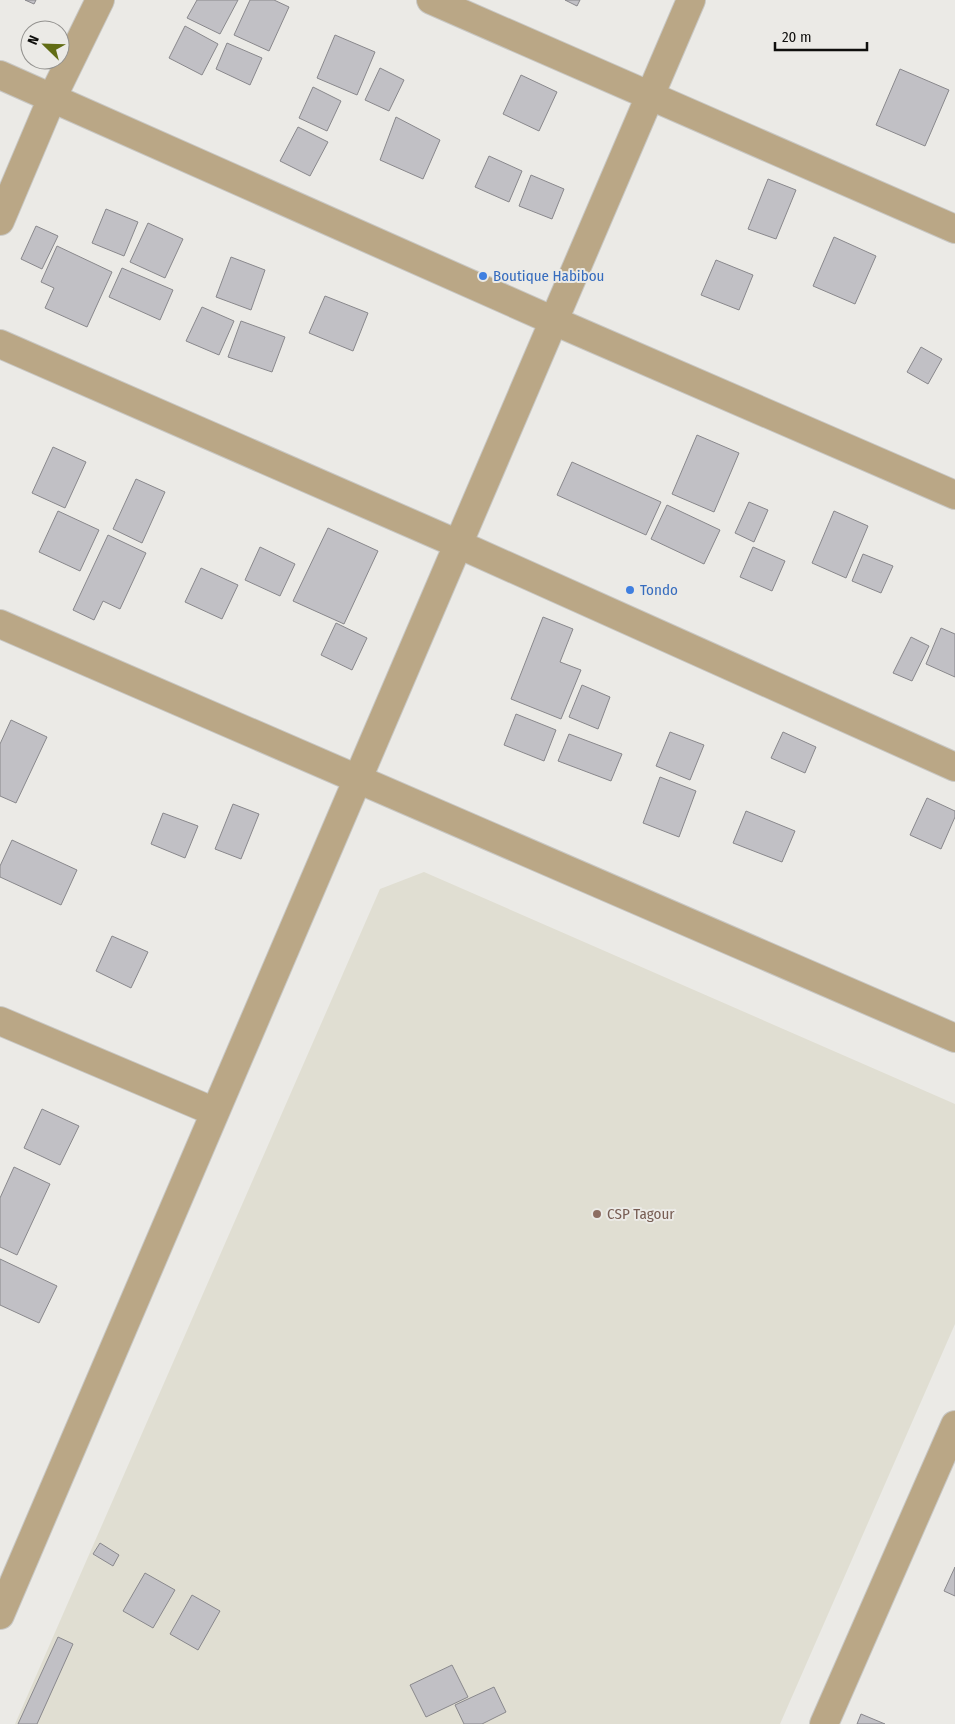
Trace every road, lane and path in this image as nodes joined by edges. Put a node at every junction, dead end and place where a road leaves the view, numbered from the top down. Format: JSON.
{"nodes":[{"id":1,"x":100,"y":0,"type":"edge"},
{"id":2,"x":431,"y":0,"type":"edge"},
{"id":3,"x":691,"y":0,"type":"edge"},
{"id":4,"x":0,"y":75,"type":"edge"},
{"id":5,"x":650,"y":96,"type":"junction"},
{"id":6,"x":52,"y":98,"type":"junction"},
{"id":7,"x":0,"y":221,"type":"edge"},
{"id":8,"x":955,"y":229,"type":"edge"},
{"id":9,"x":554,"y":320,"type":"junction"},
{"id":10,"x":0,"y":344,"type":"edge"},
{"id":11,"x":955,"y":495,"type":"edge"},
{"id":12,"x":458,"y":544,"type":"junction"},
{"id":13,"x":0,"y":624,"type":"edge"},
{"id":14,"x":955,"y":767,"type":"edge"},
{"id":15,"x":358,"y":779,"type":"junction"},
{"id":16,"x":0,"y":1021,"type":"edge"},
{"id":17,"x":955,"y":1038,"type":"edge"},
{"id":18,"x":215,"y":1112,"type":"junction"},
{"id":19,"x":954,"y":1429,"type":"edge"},
{"id":20,"x":0,"y":1615,"type":"edge"},
{"id":21,"x":824,"y":1724,"type":"edge"}],
"edges":[{"from":1,"to":6,"type":"street"},
{"from":2,"to":5,"type":"street"},
{"from":3,"to":5,"type":"street"},
{"from":4,"to":6,"type":"street"},
{"from":5,"to":8,"type":"street"},
{"from":5,"to":9,"type":"street"},
{"from":6,"to":7,"type":"street"},
{"from":6,"to":9,"type":"street"},
{"from":9,"to":11,"type":"street"},
{"from":9,"to":12,"type":"street"},
{"from":10,"to":12,"type":"street"},
{"from":12,"to":14,"type":"street"},
{"from":12,"to":15,"type":"street"},
{"from":13,"to":15,"type":"street"},
{"from":15,"to":17,"type":"street"},
{"from":15,"to":18,"type":"street"},
{"from":16,"to":18,"type":"street"},
{"from":18,"to":20,"type":"street"},
{"from":19,"to":21,"type":"street"}]}
